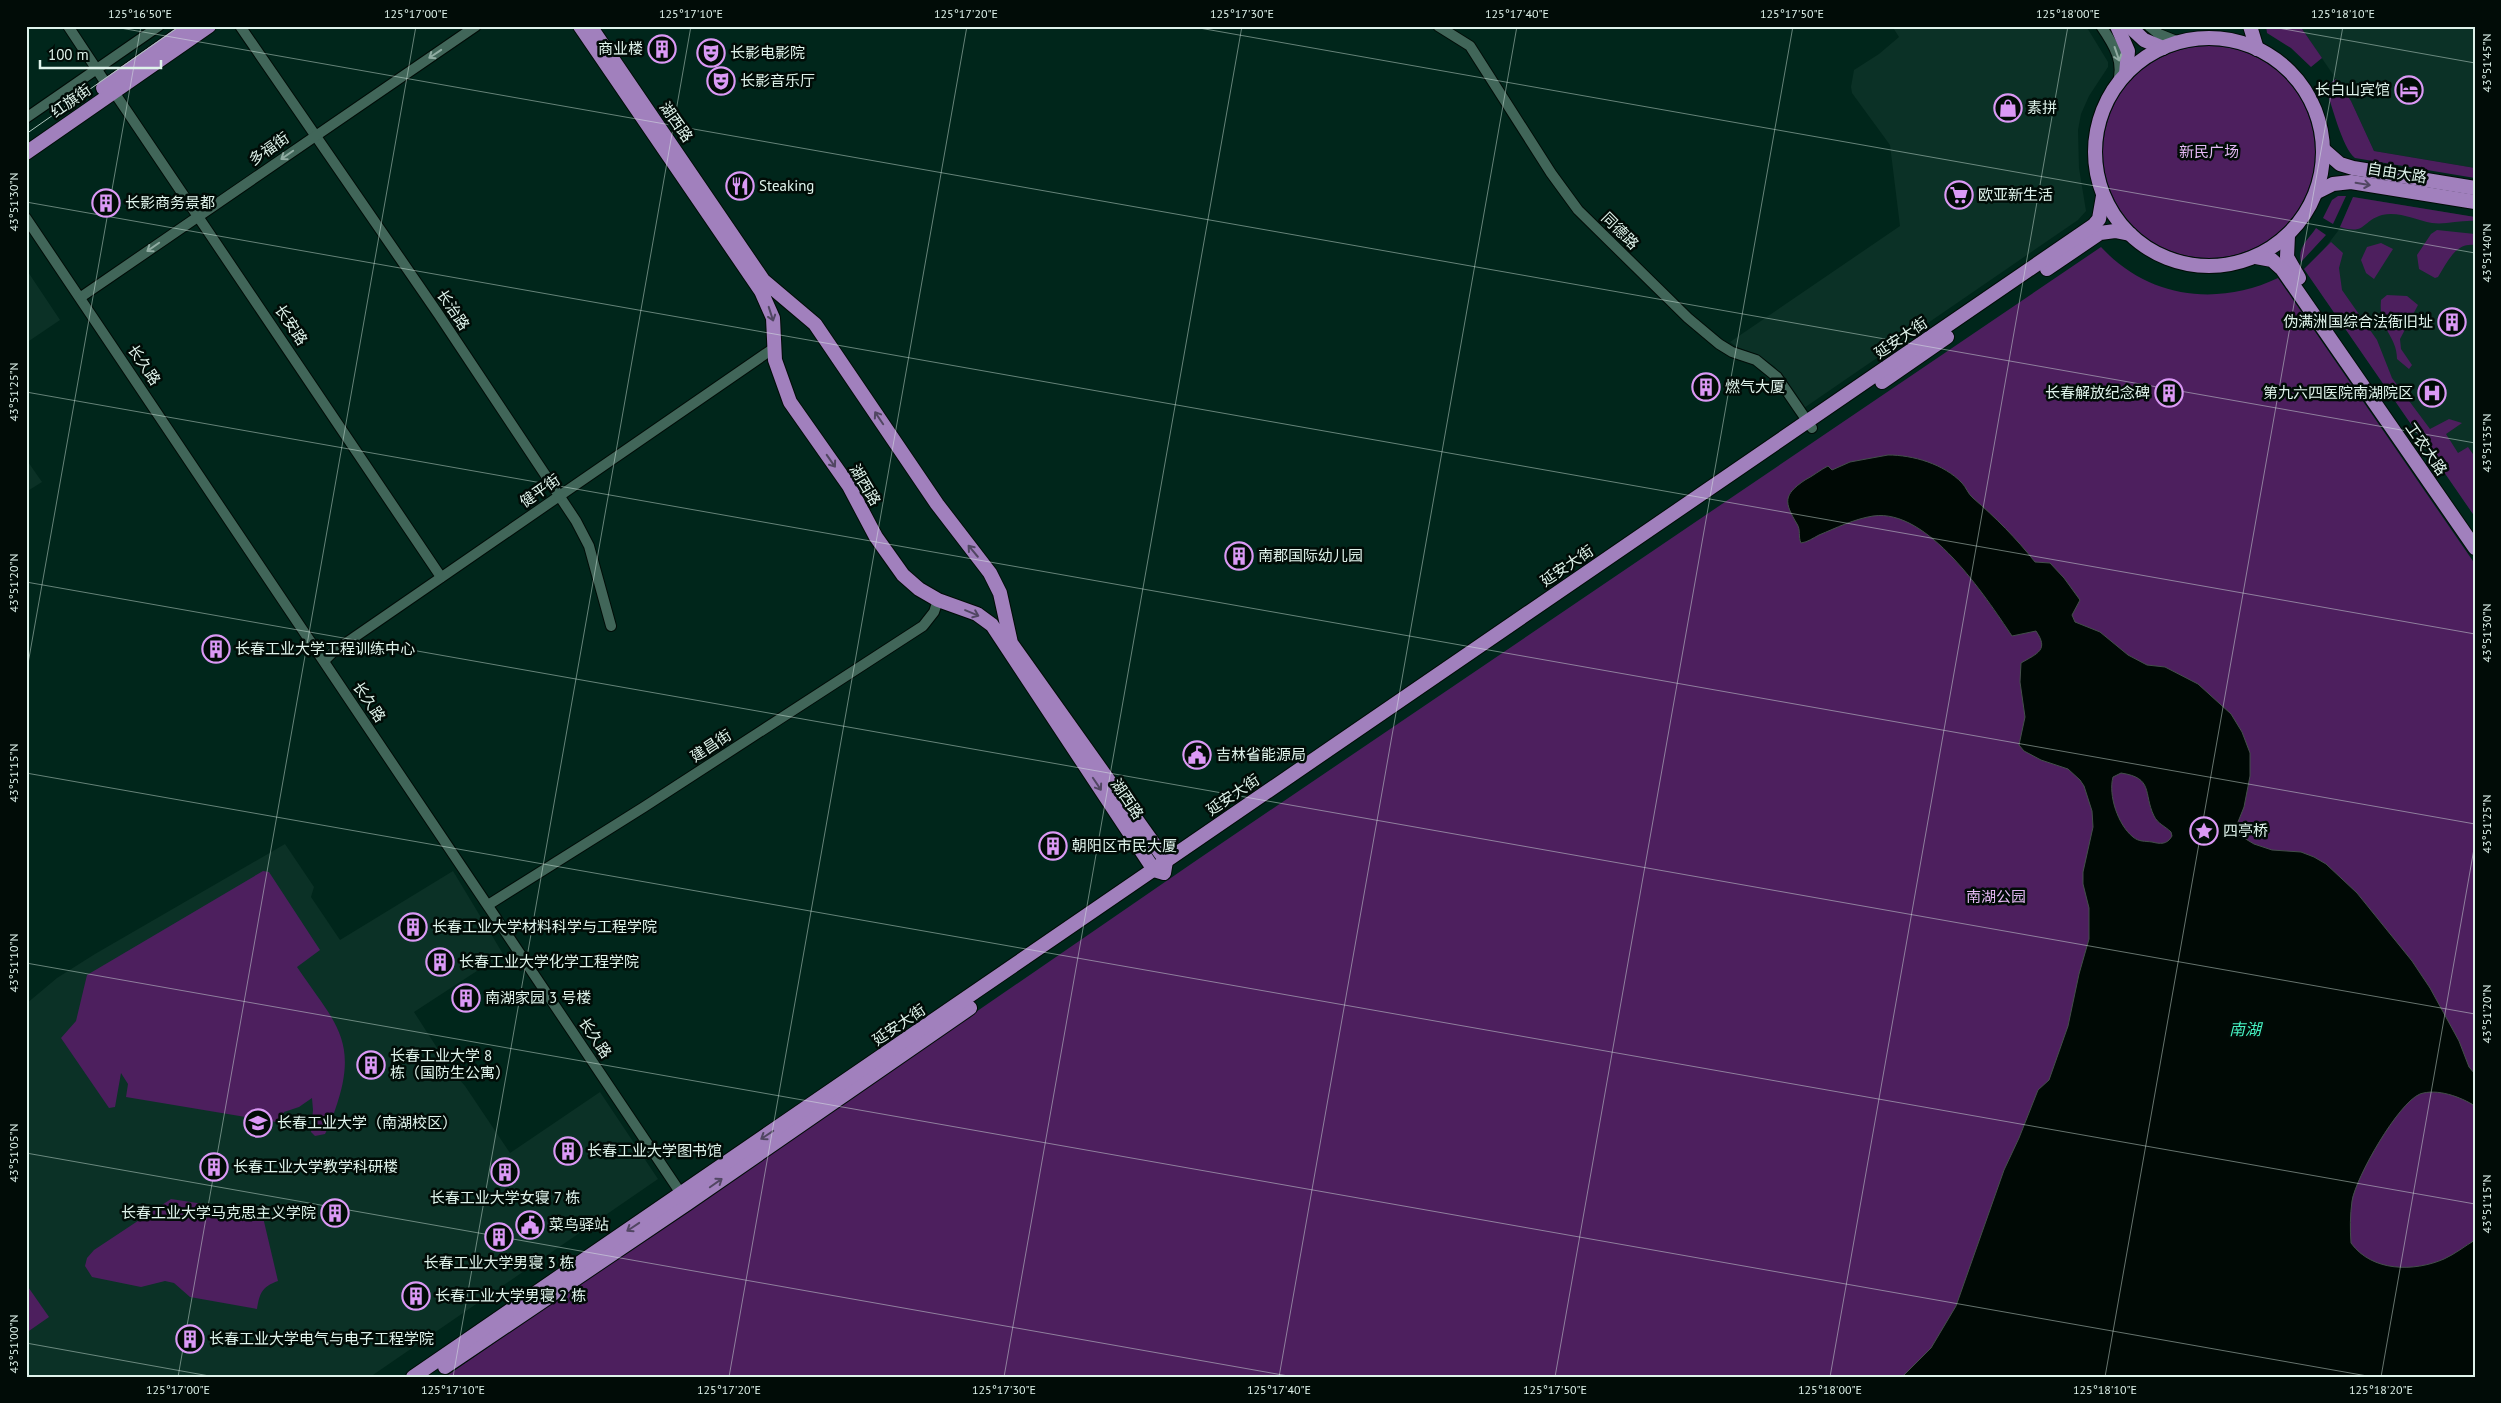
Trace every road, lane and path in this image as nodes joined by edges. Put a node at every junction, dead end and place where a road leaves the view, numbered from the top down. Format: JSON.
{"nodes":[{"id":1,"x":68,"y":26,"type":"edge"},
{"id":2,"x":160,"y":26,"type":"edge"},
{"id":3,"x":191,"y":26,"type":"edge"},
{"id":4,"x":209,"y":26,"type":"edge"},
{"id":5,"x":240,"y":26,"type":"edge"},
{"id":6,"x":476,"y":26,"type":"edge"},
{"id":7,"x":580,"y":26,"type":"edge"},
{"id":8,"x":590,"y":26,"type":"edge"},
{"id":9,"x":1438,"y":26,"type":"edge"},
{"id":10,"x":2101,"y":26,"type":"edge"},
{"id":11,"x":2117,"y":26,"type":"edge"},
{"id":12,"x":2129,"y":26,"type":"edge"},
{"id":13,"x":2149,"y":26,"type":"edge"},
{"id":14,"x":2207,"y":26,"type":"edge"},
{"id":15,"x":2250,"y":26,"type":"edge"},
{"id":16,"x":2196,"y":39,"type":"junction"},
{"id":17,"x":2179,"y":42,"type":"junction"},
{"id":18,"x":2163,"y":48,"type":"junction"},
{"id":19,"x":2258,"y":49,"type":"junction"},
{"id":20,"x":97,"y":69,"type":"junction"},
{"id":21,"x":2126,"y":74,"type":"junction"},
{"id":22,"x":2117,"y":85,"type":"junction"},
{"id":23,"x":111,"y":88,"type":"junction"},
{"id":24,"x":26,"y":118,"type":"edge"},
{"id":25,"x":315,"y":135,"type":"junction"},
{"id":26,"x":26,"y":142,"type":"edge"},
{"id":27,"x":2324,"y":150,"type":"junction"},
{"id":28,"x":26,"y":153,"type":"edge"},
{"id":29,"x":2475,"y":188,"type":"edge"},
{"id":30,"x":2317,"y":192,"type":"junction"},
{"id":31,"x":2104,"y":196,"type":"junction"},
{"id":32,"x":2475,"y":202,"type":"edge"},
{"id":33,"x":199,"y":216,"type":"junction"},
{"id":34,"x":26,"y":218,"type":"edge"},
{"id":35,"x":2130,"y":234,"type":"junction"},
{"id":36,"x":2288,"y":235,"type":"junction"},
{"id":37,"x":2256,"y":256,"type":"junction"},
{"id":38,"x":81,"y":297,"type":"junction"},
{"id":39,"x":774,"y":348,"type":"junction"},
{"id":40,"x":1810,"y":425,"type":"junction"},
{"id":41,"x":560,"y":495,"type":"junction"},
{"id":42,"x":2475,"y":534,"type":"edge"},
{"id":43,"x":2475,"y":548,"type":"edge"},
{"id":44,"x":441,"y":577,"type":"junction"},
{"id":45,"x":938,"y":600,"type":"junction"},
{"id":46,"x":611,"y":626,"type":"dead end"},
{"id":47,"x":324,"y":661,"type":"junction"},
{"id":48,"x":1161,"y":868,"type":"junction"},
{"id":49,"x":488,"y":905,"type":"junction"},
{"id":50,"x":685,"y":1198,"type":"junction"},
{"id":51,"x":413,"y":1377,"type":"edge"},
{"id":52,"x":430,"y":1377,"type":"edge"}],
"edges":[{"from":1,"to":20,"type":"street","name":"长安路"},
{"from":2,"to":20,"type":"street"},
{"from":3,"to":23,"type":"main road","name":"红旗街"},
{"from":4,"to":23,"type":"main road","name":"红旗街"},
{"from":5,"to":25,"type":"street","name":"长治路"},
{"from":6,"to":25,"type":"street","name":"多福街","one_way":true},
{"from":7,"to":39,"type":"main road","name":"湖西路","one_way":true},
{"from":48,"to":8,"type":"main road","name":"湖西路","one_way":true},
{"from":9,"to":40,"type":"street","name":"同德路"},
{"from":10,"to":22,"type":"street","one_way":true},
{"from":11,"to":21,"type":"main road"},
{"from":12,"to":18,"type":"main road"},
{"from":13,"to":17,"type":"street"},
{"from":14,"to":16,"type":"main road"},
{"from":15,"to":19,"type":"main road"},
{"from":16,"to":17,"type":"main road"},
{"from":16,"to":19,"type":"main road"},
{"from":17,"to":18,"type":"main road"},
{"from":18,"to":21,"type":"main road"},
{"from":19,"to":27,"type":"main road"},
{"from":20,"to":23,"type":"street","name":"长安路"},
{"from":20,"to":24,"type":"street"},
{"from":21,"to":22,"type":"main road"},
{"from":22,"to":31,"type":"main road"},
{"from":23,"to":26,"type":"main road","name":"红旗街"},
{"from":23,"to":28,"type":"main road","name":"红旗街"},
{"from":23,"to":33,"type":"street","name":"长安路"},
{"from":25,"to":33,"type":"street","name":"多福街","one_way":true},
{"from":25,"to":41,"type":"street","name":"长治路"},
{"from":27,"to":29,"type":"main road","name":"自由大路"},
{"from":27,"to":30,"type":"main road"},
{"from":30,"to":32,"type":"main road","name":"自由大路","one_way":true},
{"from":30,"to":36,"type":"main road"},
{"from":31,"to":35,"type":"main road"},
{"from":31,"to":40,"type":"main road","name":"延安大街"},
{"from":33,"to":38,"type":"street","name":"多福街","one_way":true},
{"from":33,"to":44,"type":"street","name":"长安路"},
{"from":34,"to":38,"type":"street","name":"长久路"},
{"from":35,"to":37,"type":"main road"},
{"from":35,"to":40,"type":"main road","name":"延安大街"},
{"from":36,"to":37,"type":"main road"},
{"from":36,"to":42,"type":"main road","name":"工农大路"},
{"from":37,"to":43,"type":"main road","name":"工农大路"},
{"from":38,"to":47,"type":"street","name":"长久路"},
{"from":39,"to":41,"type":"street","name":"健平街"},
{"from":39,"to":45,"type":"main road","name":"湖西路","one_way":true},
{"from":40,"to":48,"type":"main road","name":"延安大街"},
{"from":41,"to":44,"type":"street","name":"健平街"},
{"from":41,"to":46,"type":"street","name":"长治路"},
{"from":44,"to":47,"type":"street","name":"健平街"},
{"from":45,"to":48,"type":"main road","name":"湖西路","one_way":true},
{"from":45,"to":49,"type":"street","name":"建昌街"},
{"from":47,"to":49,"type":"street","name":"长久路"},
{"from":48,"to":50,"type":"main road","name":"延安大街"},
{"from":49,"to":50,"type":"street","name":"长久路"},
{"from":50,"to":51,"type":"main road","name":"延安大街","one_way":true},
{"from":50,"to":52,"type":"main road","name":"延安大街"}]}
